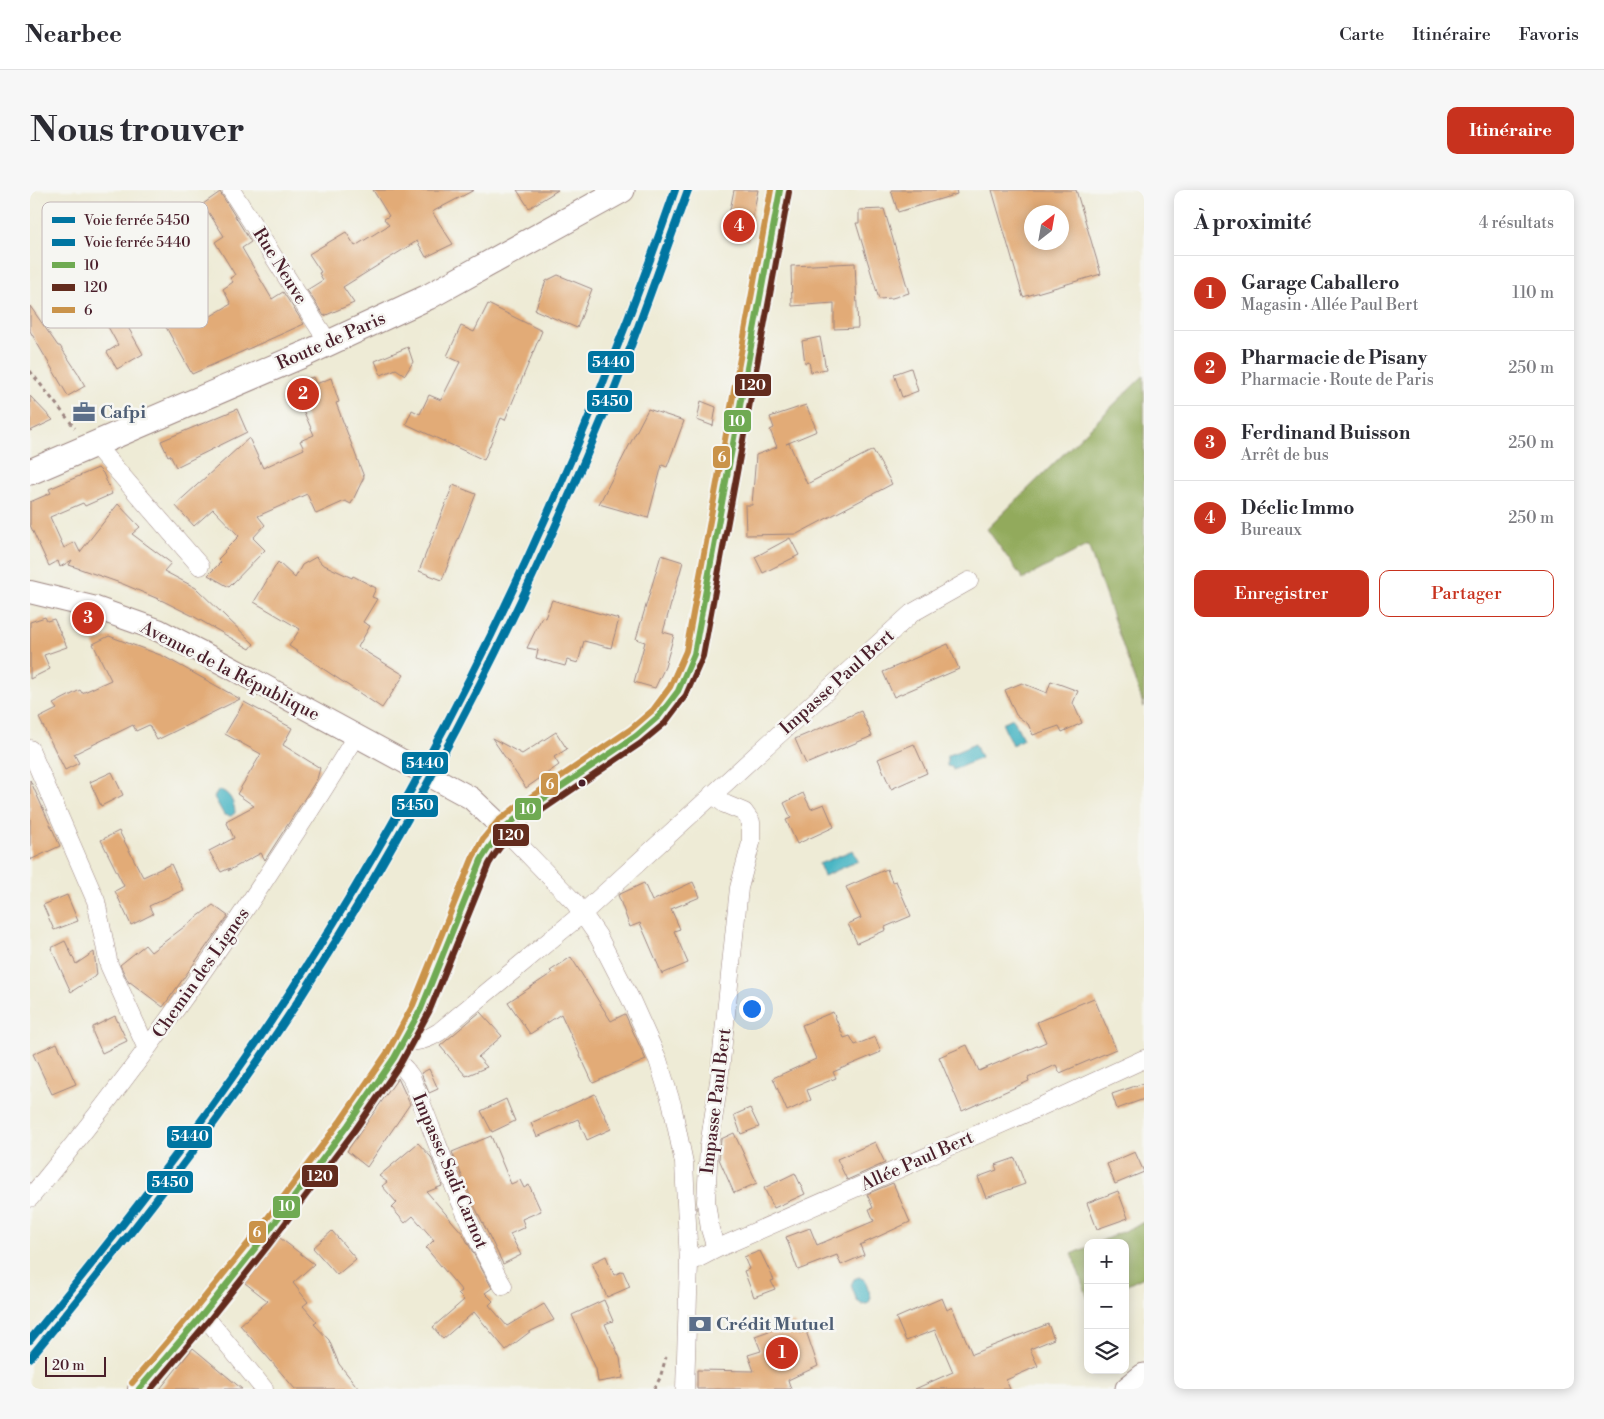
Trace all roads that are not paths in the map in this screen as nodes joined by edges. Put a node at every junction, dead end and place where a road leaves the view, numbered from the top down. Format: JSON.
{"nodes":[{"id":1,"x":231,"y":190,"type":"edge"},
{"id":2,"x":622,"y":190,"type":"edge"},
{"id":3,"x":780,"y":190,"type":"edge"},
{"id":4,"x":328,"y":342,"type":"junction"},
{"id":5,"x":94,"y":445,"type":"junction"},
{"id":6,"x":30,"y":472,"type":"edge"},
{"id":7,"x":200,"y":566,"type":"dead end"},
{"id":8,"x":969,"y":581,"type":"dead end"},
{"id":9,"x":30,"y":592,"type":"edge"},
{"id":10,"x":356,"y":736,"type":"junction"},
{"id":11,"x":30,"y":750,"type":"edge"},
{"id":12,"x":712,"y":794,"type":"junction"},
{"id":13,"x":504,"y":828,"type":"junction"},
{"id":14,"x":579,"y":908,"type":"junction"},
{"id":15,"x":147,"y":1049,"type":"junction"},
{"id":16,"x":398,"y":1050,"type":"junction"},
{"id":17,"x":1144,"y":1059,"type":"edge"},
{"id":18,"x":30,"y":1198,"type":"edge"},
{"id":19,"x":716,"y":1249,"type":"junction"},
{"id":20,"x":689,"y":1263,"type":"junction"},
{"id":21,"x":503,"y":1286,"type":"dead end"},
{"id":22,"x":203,"y":1314,"type":"junction"},
{"id":23,"x":1144,"y":1376,"type":"edge"},
{"id":24,"x":138,"y":1389,"type":"edge"},
{"id":25,"x":264,"y":1389,"type":"edge"},
{"id":26,"x":685,"y":1389,"type":"edge"},
{"id":27,"x":1128,"y":1389,"type":"edge"}],
"edges":[{"from":1,"to":4,"type":"street","name":"Rue Neuve"},
{"from":2,"to":4,"type":"main road","name":"Route de Paris"},
{"from":3,"to":13,"type":"street"},
{"from":4,"to":5,"type":"main road","name":"Route de Paris"},
{"from":5,"to":6,"type":"main road","name":"Route de Paris"},
{"from":5,"to":7,"type":"street"},
{"from":8,"to":12,"type":"street","name":"Impasse Paul Bert"},
{"from":9,"to":10,"type":"street","name":"Avenue de la République"},
{"from":10,"to":13,"type":"street","name":"Avenue de la République"},
{"from":10,"to":15,"type":"street","name":"Chemin des Lignes"},
{"from":11,"to":15,"type":"street"},
{"from":12,"to":14,"type":"street","name":"Impasse Paul Bert"},
{"from":12,"to":19,"type":"street","name":"Impasse Paul Bert"},
{"from":13,"to":14,"type":"street"},
{"from":13,"to":16,"type":"street"},
{"from":14,"to":16,"type":"street","name":"Impasse Paul Bert"},
{"from":14,"to":20,"type":"street"},
{"from":15,"to":18,"type":"street","name":"Chemin des Lignes"},
{"from":16,"to":21,"type":"street","name":"Impasse Sadi Carnot"},
{"from":16,"to":22,"type":"street"},
{"from":17,"to":19,"type":"street","name":"Allée Paul Bert"},
{"from":19,"to":20,"type":"street","name":"Allée Paul Bert"},
{"from":20,"to":26,"type":"street"},
{"from":22,"to":24,"type":"street"},
{"from":22,"to":25,"type":"street"},
{"from":23,"to":27,"type":"main road"}]}
